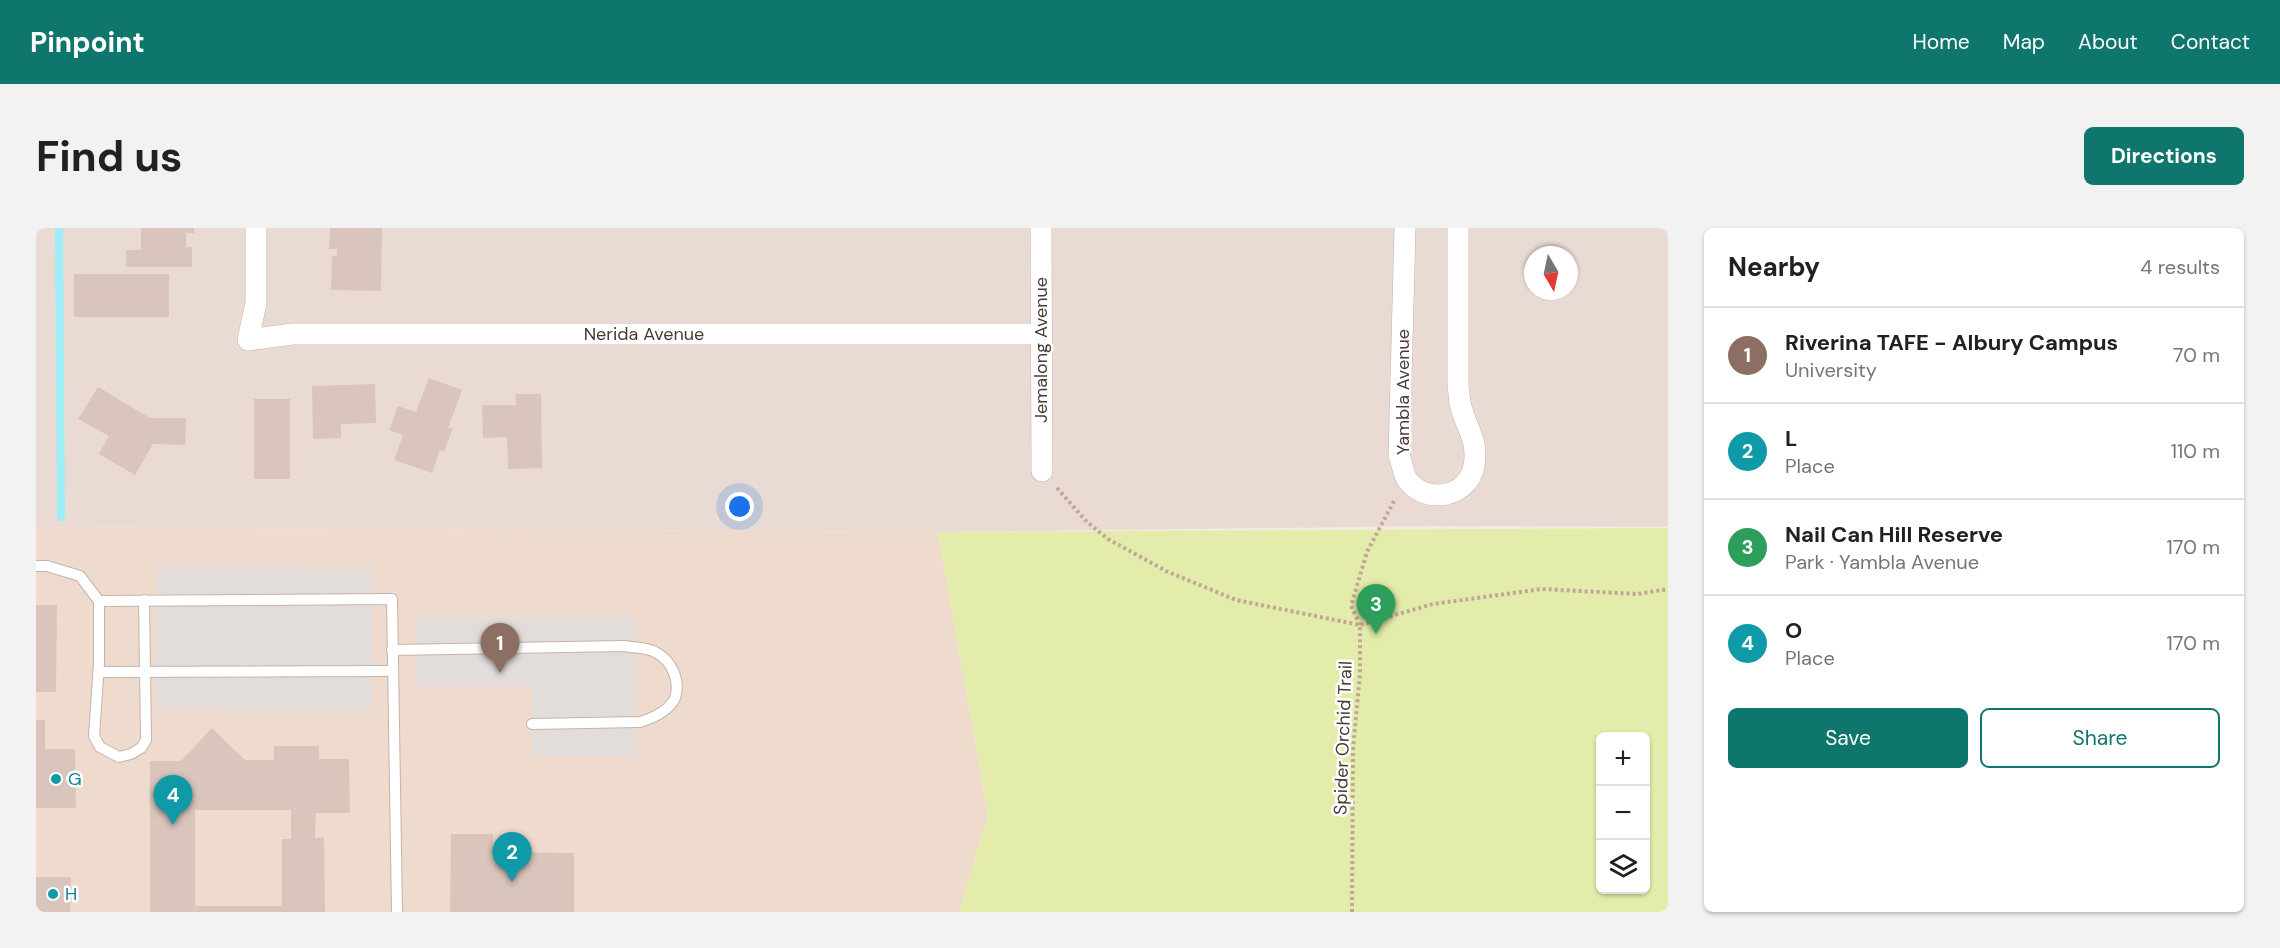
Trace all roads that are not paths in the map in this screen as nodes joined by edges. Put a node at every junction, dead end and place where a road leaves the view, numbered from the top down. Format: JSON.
{"nodes":[{"id":1,"x":256,"y":228,"type":"edge"},
{"id":2,"x":1041,"y":228,"type":"edge"},
{"id":3,"x":1405,"y":228,"type":"edge"},
{"id":4,"x":1458,"y":228,"type":"edge"},
{"id":5,"x":1040,"y":334,"type":"junction"},
{"id":6,"x":1042,"y":471,"type":"road end"},
{"id":7,"x":36,"y":566,"type":"edge"},
{"id":8,"x":144,"y":600,"type":"junction"},
{"id":9,"x":99,"y":601,"type":"junction"},
{"id":10,"x":392,"y":650,"type":"junction"},
{"id":11,"x":146,"y":671,"type":"junction"},
{"id":12,"x":393,"y":671,"type":"junction"},
{"id":13,"x":99,"y":672,"type":"junction"},
{"id":14,"x":532,"y":724,"type":"dead end"},
{"id":15,"x":397,"y":912,"type":"edge"}],
"edges":[{"from":1,"to":5,"type":"street","name":"Nerida Avenue"},
{"from":2,"to":5,"type":"street","name":"Jemalong Avenue"},
{"from":3,"to":4,"type":"street","name":"Yambla Avenue"},
{"from":5,"to":6,"type":"street","name":"Jemalong Avenue"},
{"from":7,"to":9,"type":"lane"},
{"from":8,"to":9,"type":"lane"},
{"from":8,"to":10,"type":"lane"},
{"from":8,"to":11,"type":"lane"},
{"from":9,"to":13,"type":"lane"},
{"from":10,"to":12,"type":"lane"},
{"from":10,"to":14,"type":"lane"},
{"from":11,"to":12,"type":"lane"},
{"from":11,"to":13,"type":"lane"},
{"from":11,"to":13,"type":"lane"},
{"from":12,"to":15,"type":"lane"}]}
